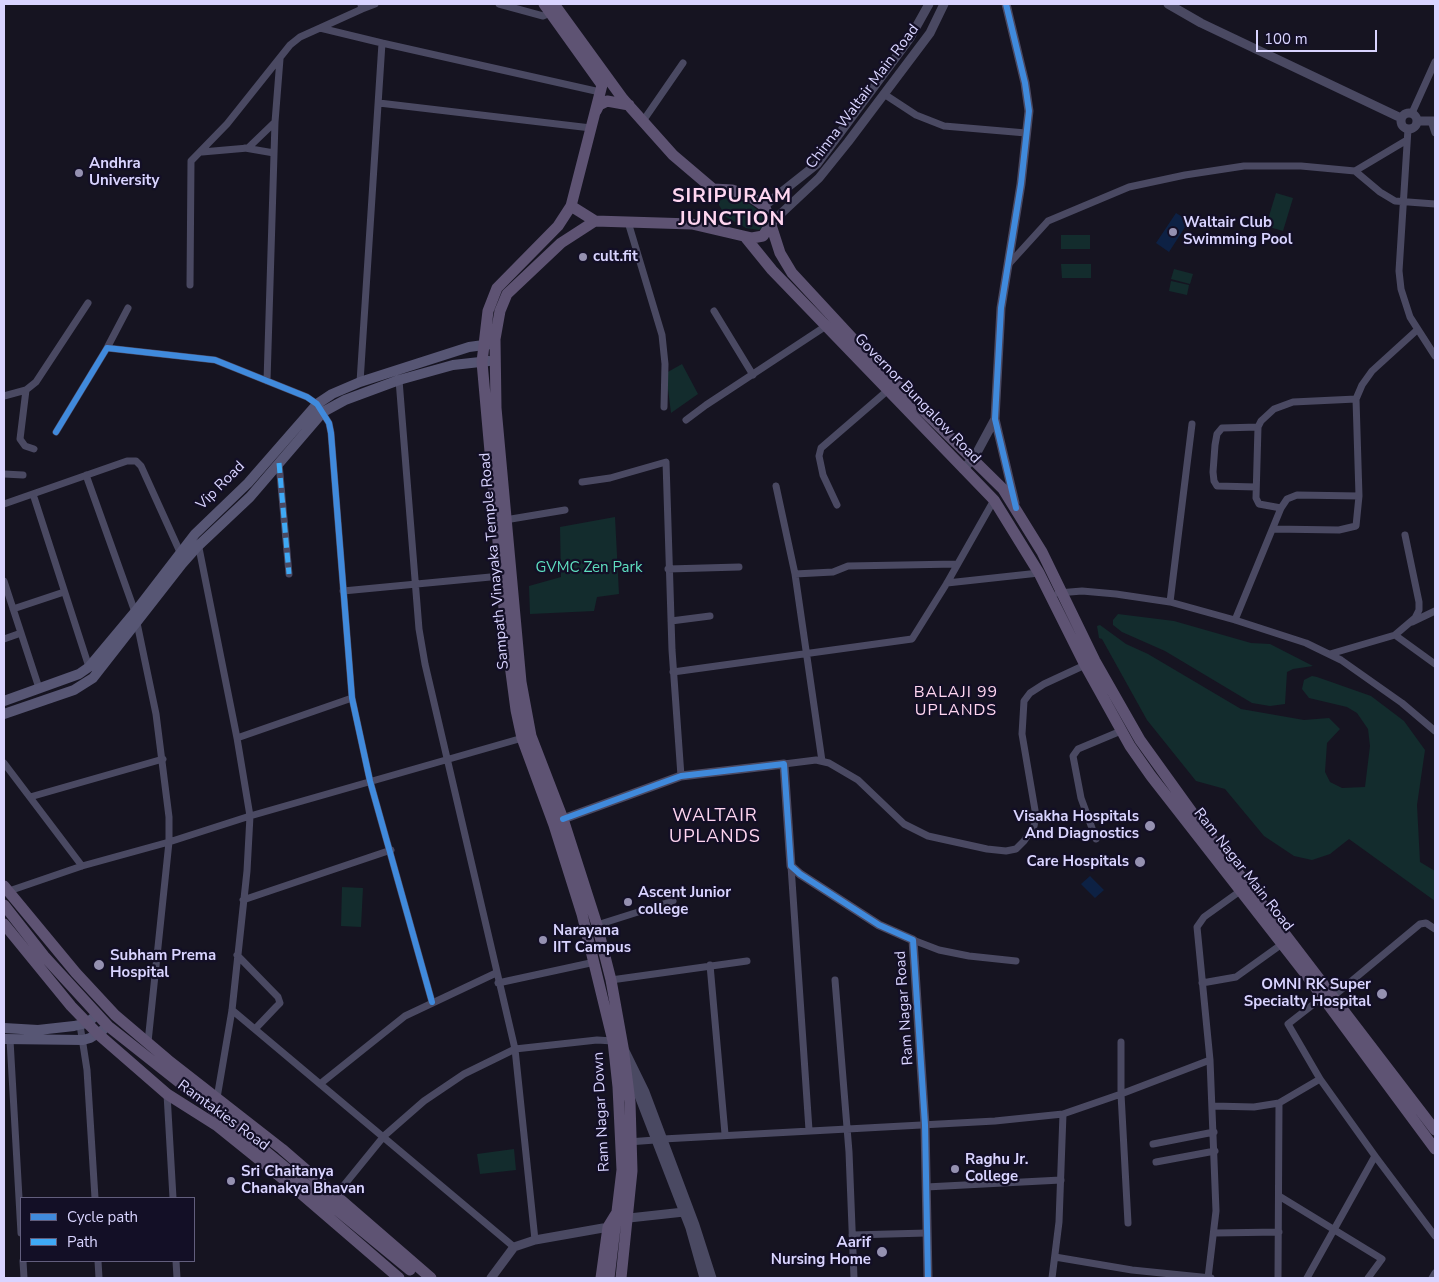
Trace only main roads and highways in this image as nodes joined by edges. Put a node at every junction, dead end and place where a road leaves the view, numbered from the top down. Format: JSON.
{"nodes":[{"id":1,"x":549,"y":7,"type":"edge"},
{"id":2,"x":628,"y":105,"type":"junction"},
{"id":3,"x":594,"y":115,"type":"junction"},
{"id":4,"x":571,"y":206,"type":"junction"},
{"id":5,"x":595,"y":221,"type":"junction"},
{"id":6,"x":772,"y":224,"type":"junction"},
{"id":7,"x":746,"y":238,"type":"junction"},
{"id":8,"x":489,"y":344,"type":"junction"},
{"id":9,"x":495,"y":361,"type":"junction"},
{"id":10,"x":482,"y":362,"type":"junction"},
{"id":11,"x":320,"y":408,"type":"junction"},
{"id":12,"x":1049,"y":595,"type":"joint"},
{"id":13,"x":4,"y":701,"type":"edge"},
{"id":14,"x":4,"y":714,"type":"edge"},
{"id":15,"x":526,"y":737,"type":"junction"},
{"id":16,"x":6,"y":888,"type":"edge"},
{"id":17,"x":1245,"y":888,"type":"junction"},
{"id":18,"x":4,"y":905,"type":"edge"},
{"id":19,"x":4,"y":924,"type":"edge"},
{"id":20,"x":1328,"y":997,"type":"junction"},
{"id":21,"x":96,"y":1015,"type":"junction"},
{"id":22,"x":84,"y":1024,"type":"junction"},
{"id":23,"x":108,"y":1026,"type":"junction"},
{"id":24,"x":4,"y":1028,"type":"edge"},
{"id":25,"x":98,"y":1034,"type":"junction"},
{"id":26,"x":7,"y":1040,"type":"edge"},
{"id":27,"x":618,"y":1044,"type":"junction"},
{"id":28,"x":1435,"y":1130,"type":"edge"},
{"id":29,"x":627,"y":1142,"type":"junction"},
{"id":30,"x":1435,"y":1149,"type":"edge"},
{"id":31,"x":618,"y":1210,"type":"junction"},
{"id":32,"x":629,"y":1218,"type":"junction"},
{"id":33,"x":621,"y":1234,"type":"junction"},
{"id":34,"x":419,"y":1274,"type":"edge"},
{"id":35,"x":399,"y":1278,"type":"edge"},
{"id":36,"x":432,"y":1278,"type":"edge"},
{"id":37,"x":601,"y":1278,"type":"edge"},
{"id":38,"x":609,"y":1278,"type":"edge"},
{"id":39,"x":621,"y":1278,"type":"edge"},
{"id":40,"x":629,"y":1278,"type":"edge"}],
"edges":[{"from":1,"to":2,"type":"main road"},
{"from":1,"to":3,"type":"main road","name":"Sampath Vinayaka Temple Road"},
{"from":2,"to":3,"type":"main road"},
{"from":2,"to":6,"type":"main road"},
{"from":3,"to":4,"type":"main road","name":"Sampath Vinayaka Temple Road"},
{"from":4,"to":5,"type":"main road"},
{"from":4,"to":8,"type":"main road","name":"Sampath Vinayaka Temple Road"},
{"from":5,"to":7,"type":"main road"},
{"from":5,"to":8,"type":"main road","name":"Sampath Vinayaka Temple Road"},
{"from":6,"to":7,"type":"main road"},
{"from":6,"to":17,"type":"main road"},
{"from":7,"to":12,"type":"main road","name":"Governor Bungalow Road"},
{"from":8,"to":9,"type":"main road","name":"Sampath Vinayaka Temple Road"},
{"from":8,"to":10,"type":"main road","name":"Sampath Vinayaka Temple Road"},
{"from":8,"to":11,"type":"main road","name":"Vip Road"},
{"from":9,"to":10,"type":"main road","name":"Vip Road"},
{"from":9,"to":15,"type":"main road","name":"Sampath Vinayaka Temple Road"},
{"from":10,"to":11,"type":"main road","name":"Vip Road"},
{"from":10,"to":15,"type":"main road","name":"Sampath Vinayaka Temple Road"},
{"from":11,"to":13,"type":"main road","name":"Vip Road"},
{"from":11,"to":14,"type":"main road","name":"Vip Road"},
{"from":12,"to":17,"type":"main road","name":"Ram Nagar Main Road"},
{"from":15,"to":27,"type":"main road","name":"Sampath Vinayaka Temple Road"},
{"from":15,"to":27,"type":"main road","name":"Sampath Vinayaka Temple Road"},
{"from":16,"to":34,"type":"main road"},
{"from":17,"to":20,"type":"main road"},
{"from":17,"to":20,"type":"main road","name":"Ram Nagar Main Road"},
{"from":18,"to":21,"type":"main road"},
{"from":19,"to":22,"type":"main road","name":"Ramtakies Road"},
{"from":20,"to":28,"type":"main road"},
{"from":20,"to":30,"type":"main road","name":"Ram Nagar Main Road"},
{"from":21,"to":22,"type":"main road"},
{"from":21,"to":23,"type":"main road"},
{"from":22,"to":24,"type":"main road"},
{"from":22,"to":25,"type":"main road","name":"Ramtakies Road"},
{"from":23,"to":25,"type":"main road"},
{"from":23,"to":34,"type":"main road"},
{"from":25,"to":26,"type":"main road"},
{"from":25,"to":35,"type":"main road","name":"Ramtakies Road"},
{"from":27,"to":29,"type":"main road","name":"Ram Nagar Down"},
{"from":27,"to":29,"type":"main road"},
{"from":29,"to":31,"type":"main road","name":"Ram Nagar Down"},
{"from":29,"to":32,"type":"main road"},
{"from":31,"to":33,"type":"main road","name":"Ram Nagar Down"},
{"from":31,"to":37,"type":"main road"},
{"from":32,"to":33,"type":"main road"},
{"from":32,"to":40,"type":"main road"},
{"from":33,"to":38,"type":"main road"},
{"from":33,"to":39,"type":"main road"},
{"from":34,"to":36,"type":"main road"}]}
